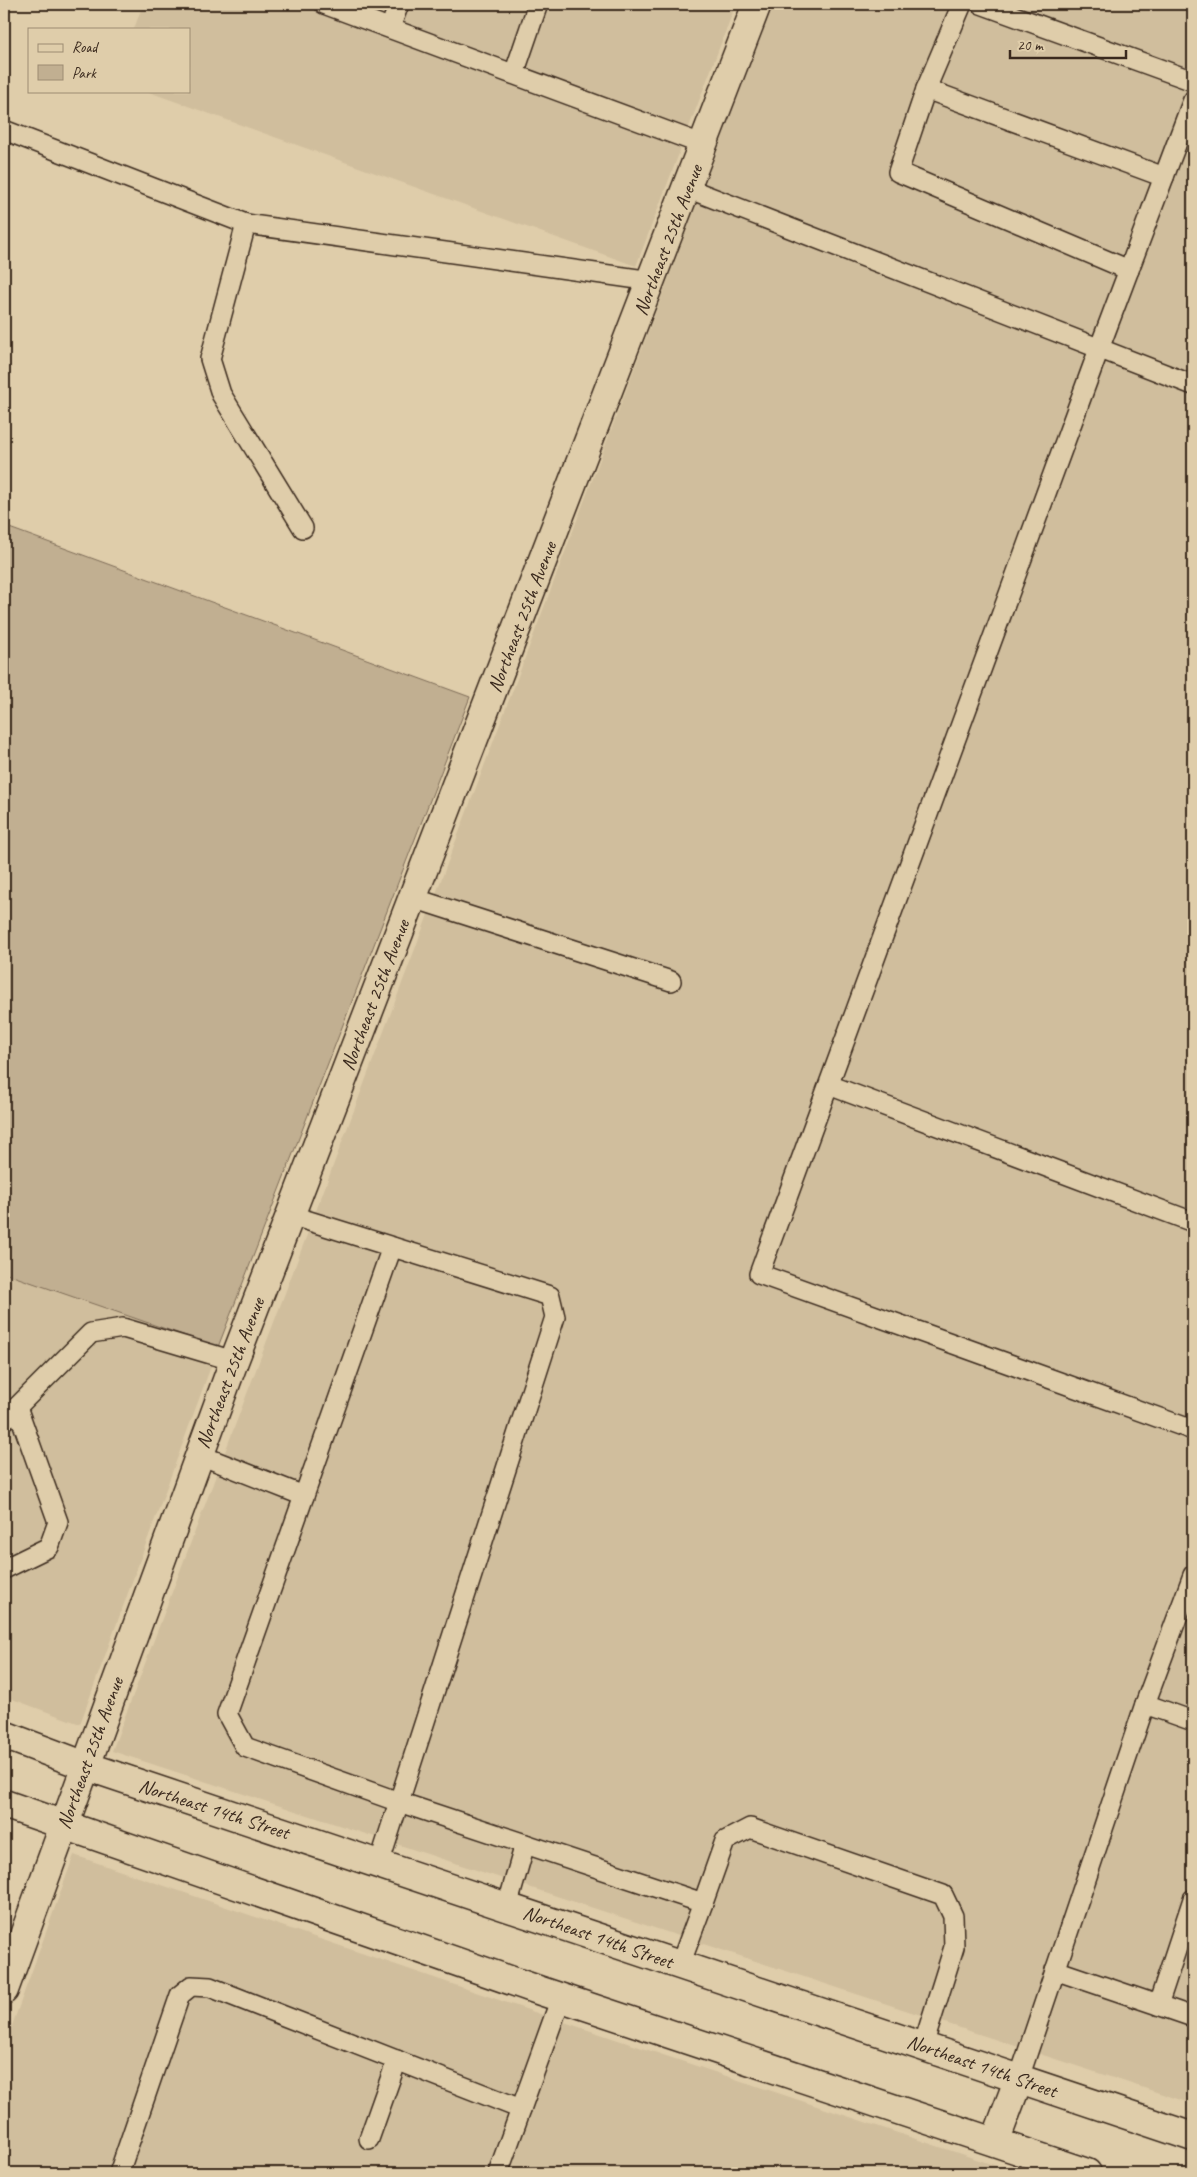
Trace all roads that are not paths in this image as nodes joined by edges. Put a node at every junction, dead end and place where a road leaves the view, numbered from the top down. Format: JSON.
{"nodes":[{"id":1,"x":324,"y":4,"type":"edge"},
{"id":2,"x":399,"y":4,"type":"edge"},
{"id":3,"x":538,"y":4,"type":"edge"},
{"id":4,"x":758,"y":4,"type":"edge"},
{"id":5,"x":962,"y":4,"type":"edge"},
{"id":6,"x":981,"y":4,"type":"edge"},
{"id":7,"x":390,"y":28,"type":"junction"},
{"id":8,"x":514,"y":74,"type":"junction"},
{"id":9,"x":1193,"y":81,"type":"edge"},
{"id":10,"x":926,"y":89,"type":"junction"},
{"id":11,"x":1193,"y":100,"type":"edge"},
{"id":12,"x":4,"y":130,"type":"edge"},
{"id":13,"x":704,"y":145,"type":"junction"},
{"id":14,"x":1164,"y":177,"type":"junction"},
{"id":15,"x":687,"y":188,"type":"junction"},
{"id":16,"x":246,"y":224,"type":"junction"},
{"id":17,"x":1129,"y":270,"type":"junction"},
{"id":18,"x":652,"y":281,"type":"junction"},
{"id":19,"x":1099,"y":349,"type":"junction"},
{"id":20,"x":1193,"y":384,"type":"edge"},
{"id":21,"x":303,"y":528,"type":"dead end"},
{"id":22,"x":413,"y":898,"type":"junction"},
{"id":23,"x":671,"y":981,"type":"dead end"},
{"id":24,"x":829,"y":1085,"type":"junction"},
{"id":25,"x":290,"y":1215,"type":"junction"},
{"id":26,"x":1193,"y":1222,"type":"edge"},
{"id":27,"x":392,"y":1247,"type":"junction"},
{"id":28,"x":234,"y":1361,"type":"junction"},
{"id":29,"x":10,"y":1413,"type":"edge"},
{"id":30,"x":1193,"y":1430,"type":"edge"},
{"id":31,"x":200,"y":1455,"type":"junction"},
{"id":32,"x":304,"y":1496,"type":"junction"},
{"id":33,"x":4,"y":1569,"type":"edge"},
{"id":34,"x":1193,"y":1575,"type":"edge"},
{"id":35,"x":1145,"y":1704,"type":"junction"},
{"id":36,"x":1193,"y":1721,"type":"edge"},
{"id":37,"x":4,"y":1735,"type":"edge"},
{"id":38,"x":86,"y":1766,"type":"junction"},
{"id":39,"x":399,"y":1802,"type":"junction"},
{"id":40,"x":4,"y":1804,"type":"edge"},
{"id":41,"x":64,"y":1827,"type":"junction"},
{"id":42,"x":525,"y":1844,"type":"junction"},
{"id":43,"x":379,"y":1864,"type":"junction"},
{"id":44,"x":1193,"y":1899,"type":"edge"},
{"id":45,"x":703,"y":1903,"type":"junction"},
{"id":46,"x":507,"y":1907,"type":"junction"},
{"id":47,"x":680,"y":1965,"type":"junction"},
{"id":48,"x":1055,"y":1970,"type":"junction"},
{"id":49,"x":4,"y":1990,"type":"edge"},
{"id":50,"x":561,"y":1998,"type":"junction"},
{"id":51,"x":1158,"y":2005,"type":"junction"},
{"id":52,"x":1193,"y":2018,"type":"edge"},
{"id":53,"x":923,"y":2046,"type":"junction"},
{"id":54,"x":397,"y":2060,"type":"junction"},
{"id":55,"x":1018,"y":2078,"type":"junction"},
{"id":56,"x":521,"y":2109,"type":"junction"},
{"id":57,"x":1193,"y":2136,"type":"edge"},
{"id":58,"x":369,"y":2139,"type":"dead end"},
{"id":59,"x":995,"y":2142,"type":"junction"},
{"id":60,"x":119,"y":2173,"type":"edge"},
{"id":61,"x":498,"y":2173,"type":"edge"},
{"id":62,"x":1087,"y":2173,"type":"edge"}],
"edges":[{"from":1,"to":7,"type":"lane"},
{"from":2,"to":7,"type":"lane"},
{"from":3,"to":8,"type":"lane"},
{"from":4,"to":13,"type":"main road","name":"Northeast 25th Avenue"},
{"from":5,"to":10,"type":"lane"},
{"from":6,"to":9,"type":"lane"},
{"from":7,"to":8,"type":"lane"},
{"from":8,"to":13,"type":"lane"},
{"from":10,"to":14,"type":"lane"},
{"from":10,"to":17,"type":"lane"},
{"from":11,"to":14,"type":"lane"},
{"from":12,"to":16,"type":"lane"},
{"from":13,"to":15,"type":"main road","name":"Northeast 25th Avenue"},
{"from":14,"to":17,"type":"lane"},
{"from":15,"to":18,"type":"main road","name":"Northeast 25th Avenue"},
{"from":15,"to":19,"type":"lane"},
{"from":16,"to":18,"type":"lane"},
{"from":16,"to":21,"type":"lane"},
{"from":17,"to":19,"type":"lane"},
{"from":18,"to":22,"type":"main road","name":"Northeast 25th Avenue"},
{"from":19,"to":20,"type":"lane"},
{"from":19,"to":24,"type":"lane"},
{"from":22,"to":23,"type":"lane"},
{"from":22,"to":25,"type":"main road","name":"Northeast 25th Avenue"},
{"from":24,"to":26,"type":"lane"},
{"from":24,"to":30,"type":"lane"},
{"from":25,"to":27,"type":"lane"},
{"from":25,"to":28,"type":"main road","name":"Northeast 25th Avenue"},
{"from":27,"to":32,"type":"lane"},
{"from":27,"to":39,"type":"lane"},
{"from":28,"to":29,"type":"lane"},
{"from":28,"to":31,"type":"main road","name":"Northeast 25th Avenue"},
{"from":29,"to":33,"type":"lane"},
{"from":31,"to":32,"type":"lane"},
{"from":31,"to":38,"type":"main road","name":"Northeast 25th Avenue"},
{"from":32,"to":39,"type":"lane"},
{"from":34,"to":35,"type":"lane"},
{"from":35,"to":36,"type":"lane"},
{"from":35,"to":48,"type":"lane"},
{"from":37,"to":38,"type":"main road","name":"Northeast 14th Street"},
{"from":38,"to":41,"type":"main road","name":"Northeast 25th Avenue"},
{"from":38,"to":43,"type":"main road","name":"Northeast 14th Street"},
{"from":39,"to":42,"type":"lane"},
{"from":39,"to":43,"type":"lane"},
{"from":40,"to":41,"type":"main road"},
{"from":41,"to":49,"type":"main road","name":"Northeast 25th Avenue"},
{"from":41,"to":50,"type":"main road"},
{"from":42,"to":45,"type":"lane"},
{"from":42,"to":46,"type":"lane"},
{"from":43,"to":46,"type":"main road","name":"Northeast 14th Street"},
{"from":44,"to":51,"type":"lane"},
{"from":45,"to":47,"type":"lane"},
{"from":45,"to":53,"type":"lane"},
{"from":46,"to":47,"type":"main road","name":"Northeast 14th Street"},
{"from":47,"to":53,"type":"main road","name":"Northeast 14th Street"},
{"from":48,"to":51,"type":"lane"},
{"from":48,"to":55,"type":"lane"},
{"from":50,"to":56,"type":"lane"},
{"from":50,"to":59,"type":"main road"},
{"from":51,"to":52,"type":"lane"},
{"from":53,"to":55,"type":"main road","name":"Northeast 14th Street"},
{"from":54,"to":56,"type":"lane"},
{"from":54,"to":58,"type":"lane"},
{"from":54,"to":60,"type":"lane"},
{"from":55,"to":57,"type":"main road","name":"Northeast 14th Street"},
{"from":55,"to":59,"type":"main road"},
{"from":56,"to":61,"type":"lane"},
{"from":59,"to":62,"type":"main road"}]}
